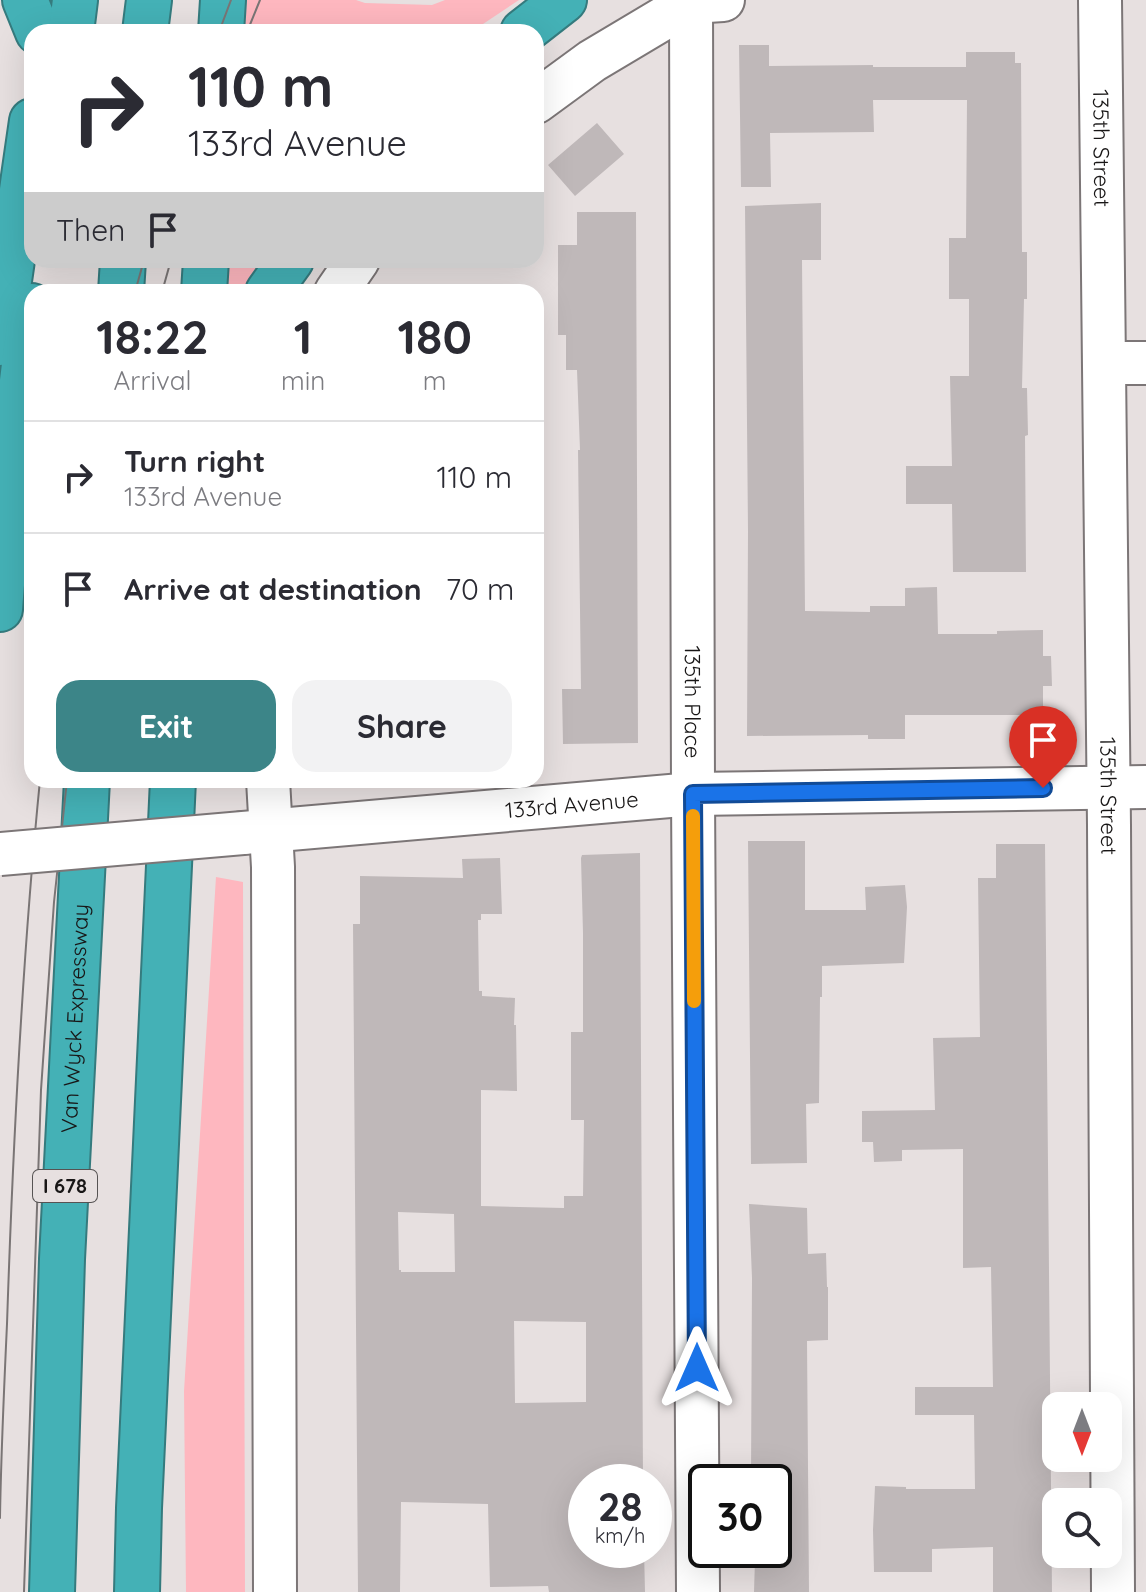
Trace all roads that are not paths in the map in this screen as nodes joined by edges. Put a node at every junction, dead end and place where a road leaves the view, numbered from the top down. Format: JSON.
{"nodes":[{"id":1,"x":11,"y":0,"type":"edge"},
{"id":2,"x":25,"y":0,"type":"edge"},
{"id":3,"x":75,"y":0,"type":"edge"},
{"id":4,"x":149,"y":0,"type":"edge"},
{"id":5,"x":223,"y":0,"type":"edge"},
{"id":6,"x":564,"y":0,"type":"edge"},
{"id":7,"x":1100,"y":0,"type":"edge"},
{"id":8,"x":707,"y":1,"type":"edge"},
{"id":9,"x":0,"y":13,"type":"edge"},
{"id":10,"x":35,"y":24,"type":"edge"},
{"id":11,"x":72,"y":24,"type":"edge"},
{"id":12,"x":146,"y":24,"type":"edge"},
{"id":13,"x":222,"y":24,"type":"edge"},
{"id":14,"x":533,"y":24,"type":"edge"},
{"id":15,"x":544,"y":96,"type":"edge"},
{"id":16,"x":24,"y":176,"type":"edge"},
{"id":17,"x":0,"y":343,"type":"edge"},
{"id":18,"x":24,"y":361,"type":"edge"},
{"id":19,"x":1104,"y":363,"type":"junction"},
{"id":20,"x":1146,"y":363,"type":"edge"},
{"id":21,"x":0,"y":609,"type":"edge"},
{"id":22,"x":1127,"y":787,"type":"edge"},
{"id":23,"x":87,"y":788,"type":"edge"},
{"id":24,"x":173,"y":788,"type":"edge"},
{"id":25,"x":266,"y":788,"type":"edge"},
{"id":26,"x":693,"y":794,"type":"junction"},
{"id":27,"x":257,"y":832,"type":"junction"},
{"id":28,"x":0,"y":854,"type":"edge"},
{"id":29,"x":52,"y":1592,"type":"edge"},
{"id":30,"x":137,"y":1592,"type":"edge"},
{"id":31,"x":275,"y":1592,"type":"edge"},
{"id":32,"x":698,"y":1592,"type":"edge"},
{"id":33,"x":1113,"y":1592,"type":"edge"}],
"edges":[{"from":1,"to":9,"type":"highway"},
{"from":2,"to":10,"type":"highway"},
{"from":3,"to":11,"type":"highway"},
{"from":4,"to":12,"type":"highway"},
{"from":5,"to":13,"type":"highway"},
{"from":6,"to":14,"type":"highway"},
{"from":7,"to":19,"type":"street","name":"135th Street"},
{"from":8,"to":15,"type":"street"},
{"from":8,"to":26,"type":"street","name":"135th Place"},
{"from":16,"to":17,"type":"highway"},
{"from":18,"to":21,"type":"highway"},
{"from":19,"to":20,"type":"street"},
{"from":19,"to":22,"type":"street","name":"135th Street"},
{"from":22,"to":26,"type":"street","name":"133rd Avenue"},
{"from":22,"to":33,"type":"street","name":"135th Street"},
{"from":23,"to":29,"type":"highway","name":"Van Wyck Expressway","number":"I 678"},
{"from":24,"to":30,"type":"highway"},
{"from":25,"to":27,"type":"street"},
{"from":26,"to":27,"type":"street","name":"133rd Avenue"},
{"from":26,"to":32,"type":"street","name":"135th Place"},
{"from":27,"to":28,"type":"street","name":"133rd Avenue","bridge":true},
{"from":27,"to":31,"type":"street"}]}
